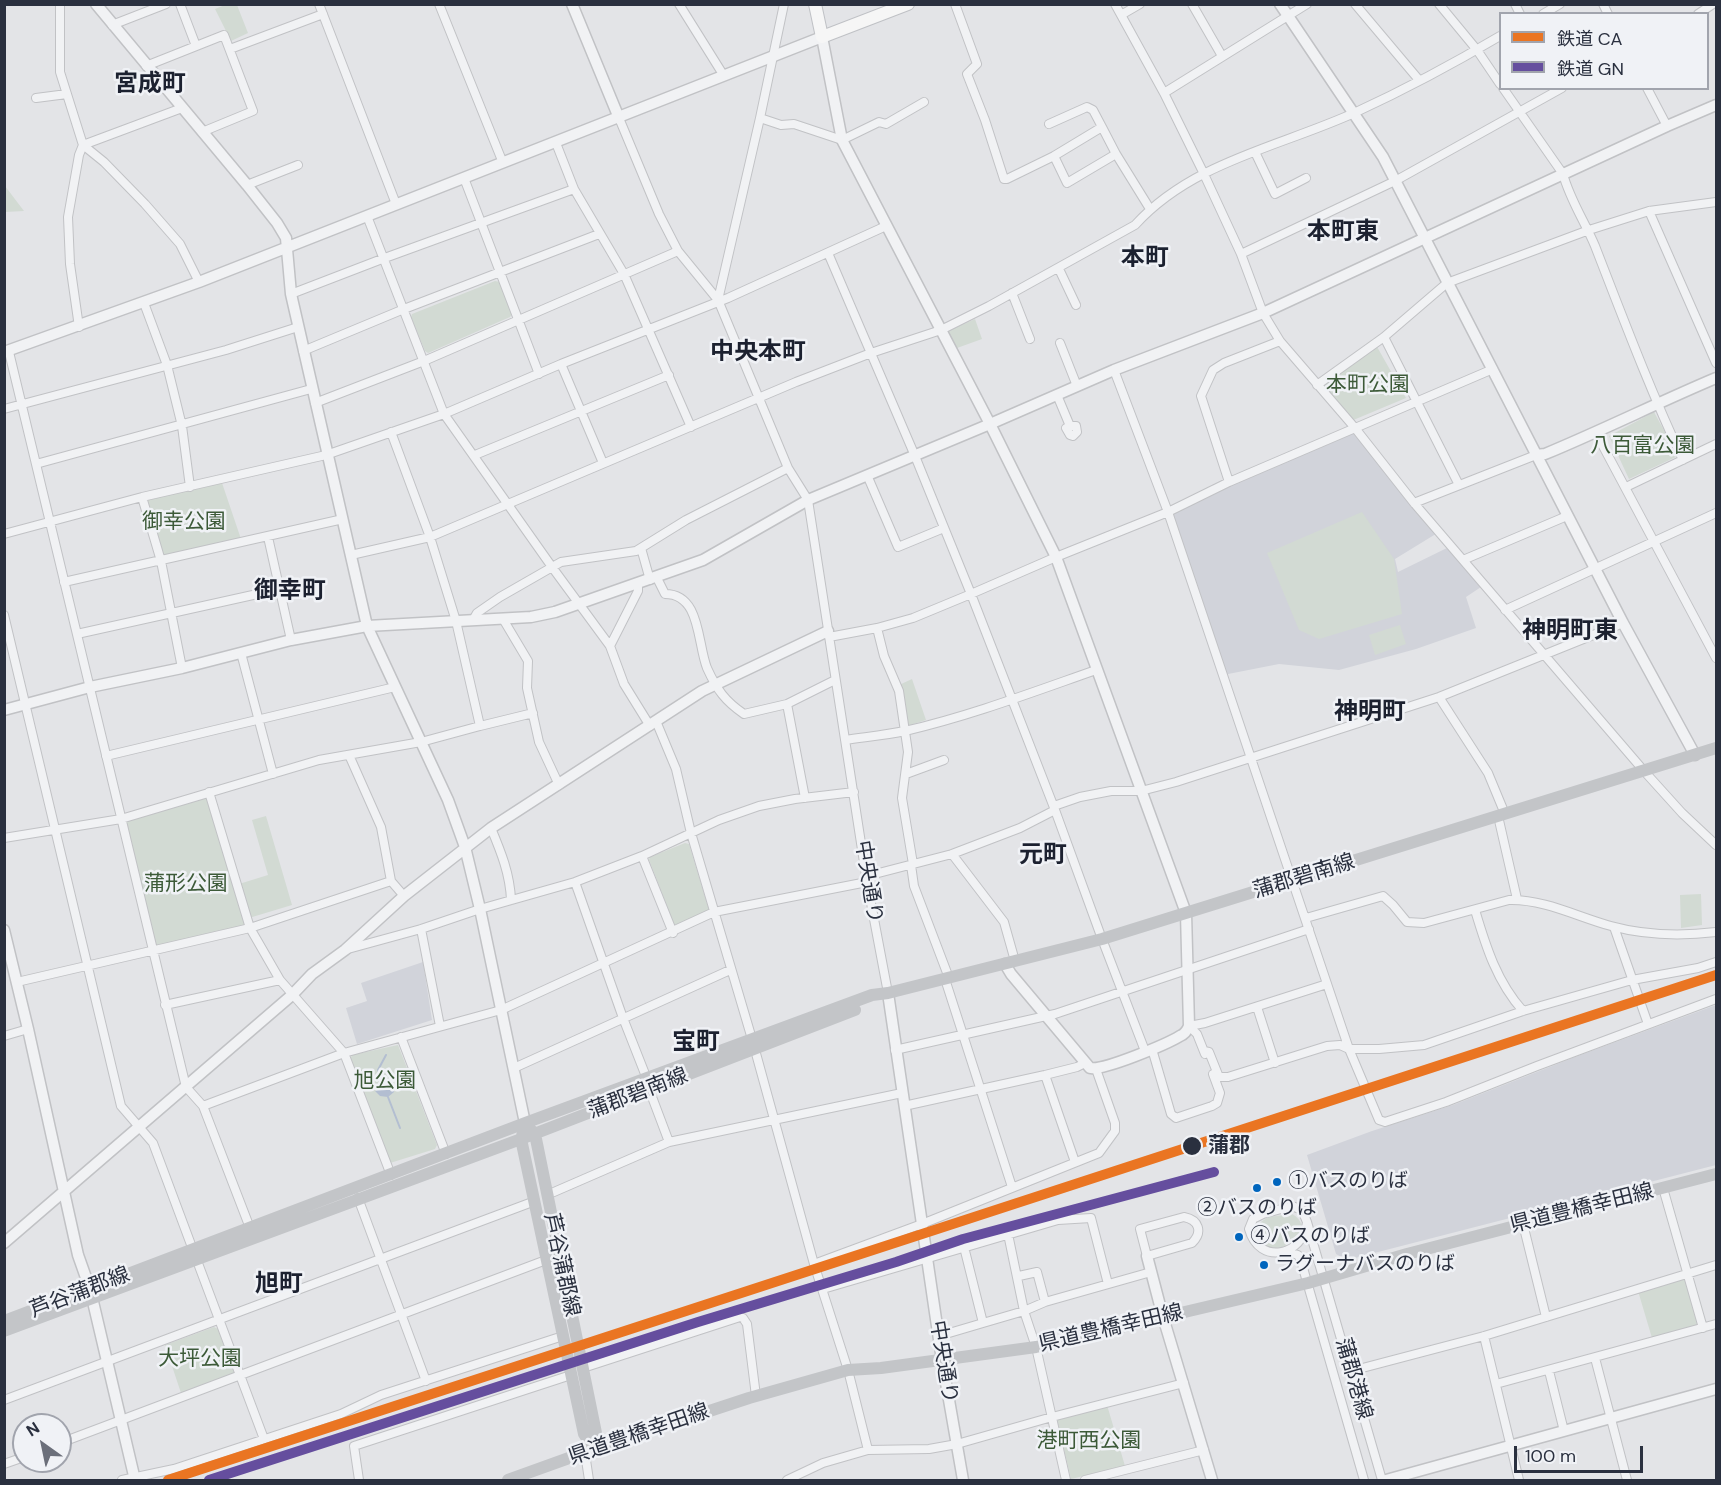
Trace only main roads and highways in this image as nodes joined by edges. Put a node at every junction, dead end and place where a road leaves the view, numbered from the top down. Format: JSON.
{"nodes":[{"id":1,"x":815,"y":4,"type":"edge"},
{"id":2,"x":908,"y":4,"type":"edge"},
{"id":3,"x":1716,"y":748,"type":"edge"},
{"id":4,"x":648,"y":1084,"type":"junction"},
{"id":5,"x":525,"y":1123,"type":"junction"},
{"id":6,"x":535,"y":1134,"type":"junction"},
{"id":7,"x":521,"y":1139,"type":"junction"},
{"id":8,"x":1716,"y":1174,"type":"edge"},
{"id":9,"x":195,"y":1254,"type":"junction"},
{"id":10,"x":90,"y":1294,"type":"junction"},
{"id":11,"x":4,"y":1321,"type":"edge"},
{"id":12,"x":4,"y":1331,"type":"edge"},
{"id":13,"x":594,"y":1449,"type":"junction"},
{"id":14,"x":508,"y":1480,"type":"edge"}],
"edges":[{"from":1,"to":2,"type":"main road"},
{"from":3,"to":4,"type":"main road","name":"蒲郡碧南線"},
{"from":4,"to":5,"type":"main road","name":"蒲郡碧南線"},
{"from":4,"to":6,"type":"main road","name":"蒲郡碧南線"},
{"from":5,"to":6,"type":"main road"},
{"from":5,"to":7,"type":"main road","name":"芦谷蒲郡線"},
{"from":5,"to":9,"type":"main road","name":"芦谷蒲郡線"},
{"from":6,"to":7,"type":"main road","name":"蒲郡碧南線"},
{"from":6,"to":13,"type":"main road","name":"芦谷蒲郡線"},
{"from":7,"to":9,"type":"main road","name":"芦谷蒲郡線"},
{"from":7,"to":13,"type":"main road","name":"芦谷蒲郡線"},
{"from":8,"to":13,"type":"main road","name":"県道豊橋幸田線"},
{"from":9,"to":10,"type":"main road","name":"芦谷蒲郡線"},
{"from":10,"to":11,"type":"main road","name":"芦谷蒲郡線"},
{"from":10,"to":12,"type":"main road","name":"芦谷蒲郡線"},
{"from":13,"to":14,"type":"main road","name":"県道豊橋幸田線"}]}
